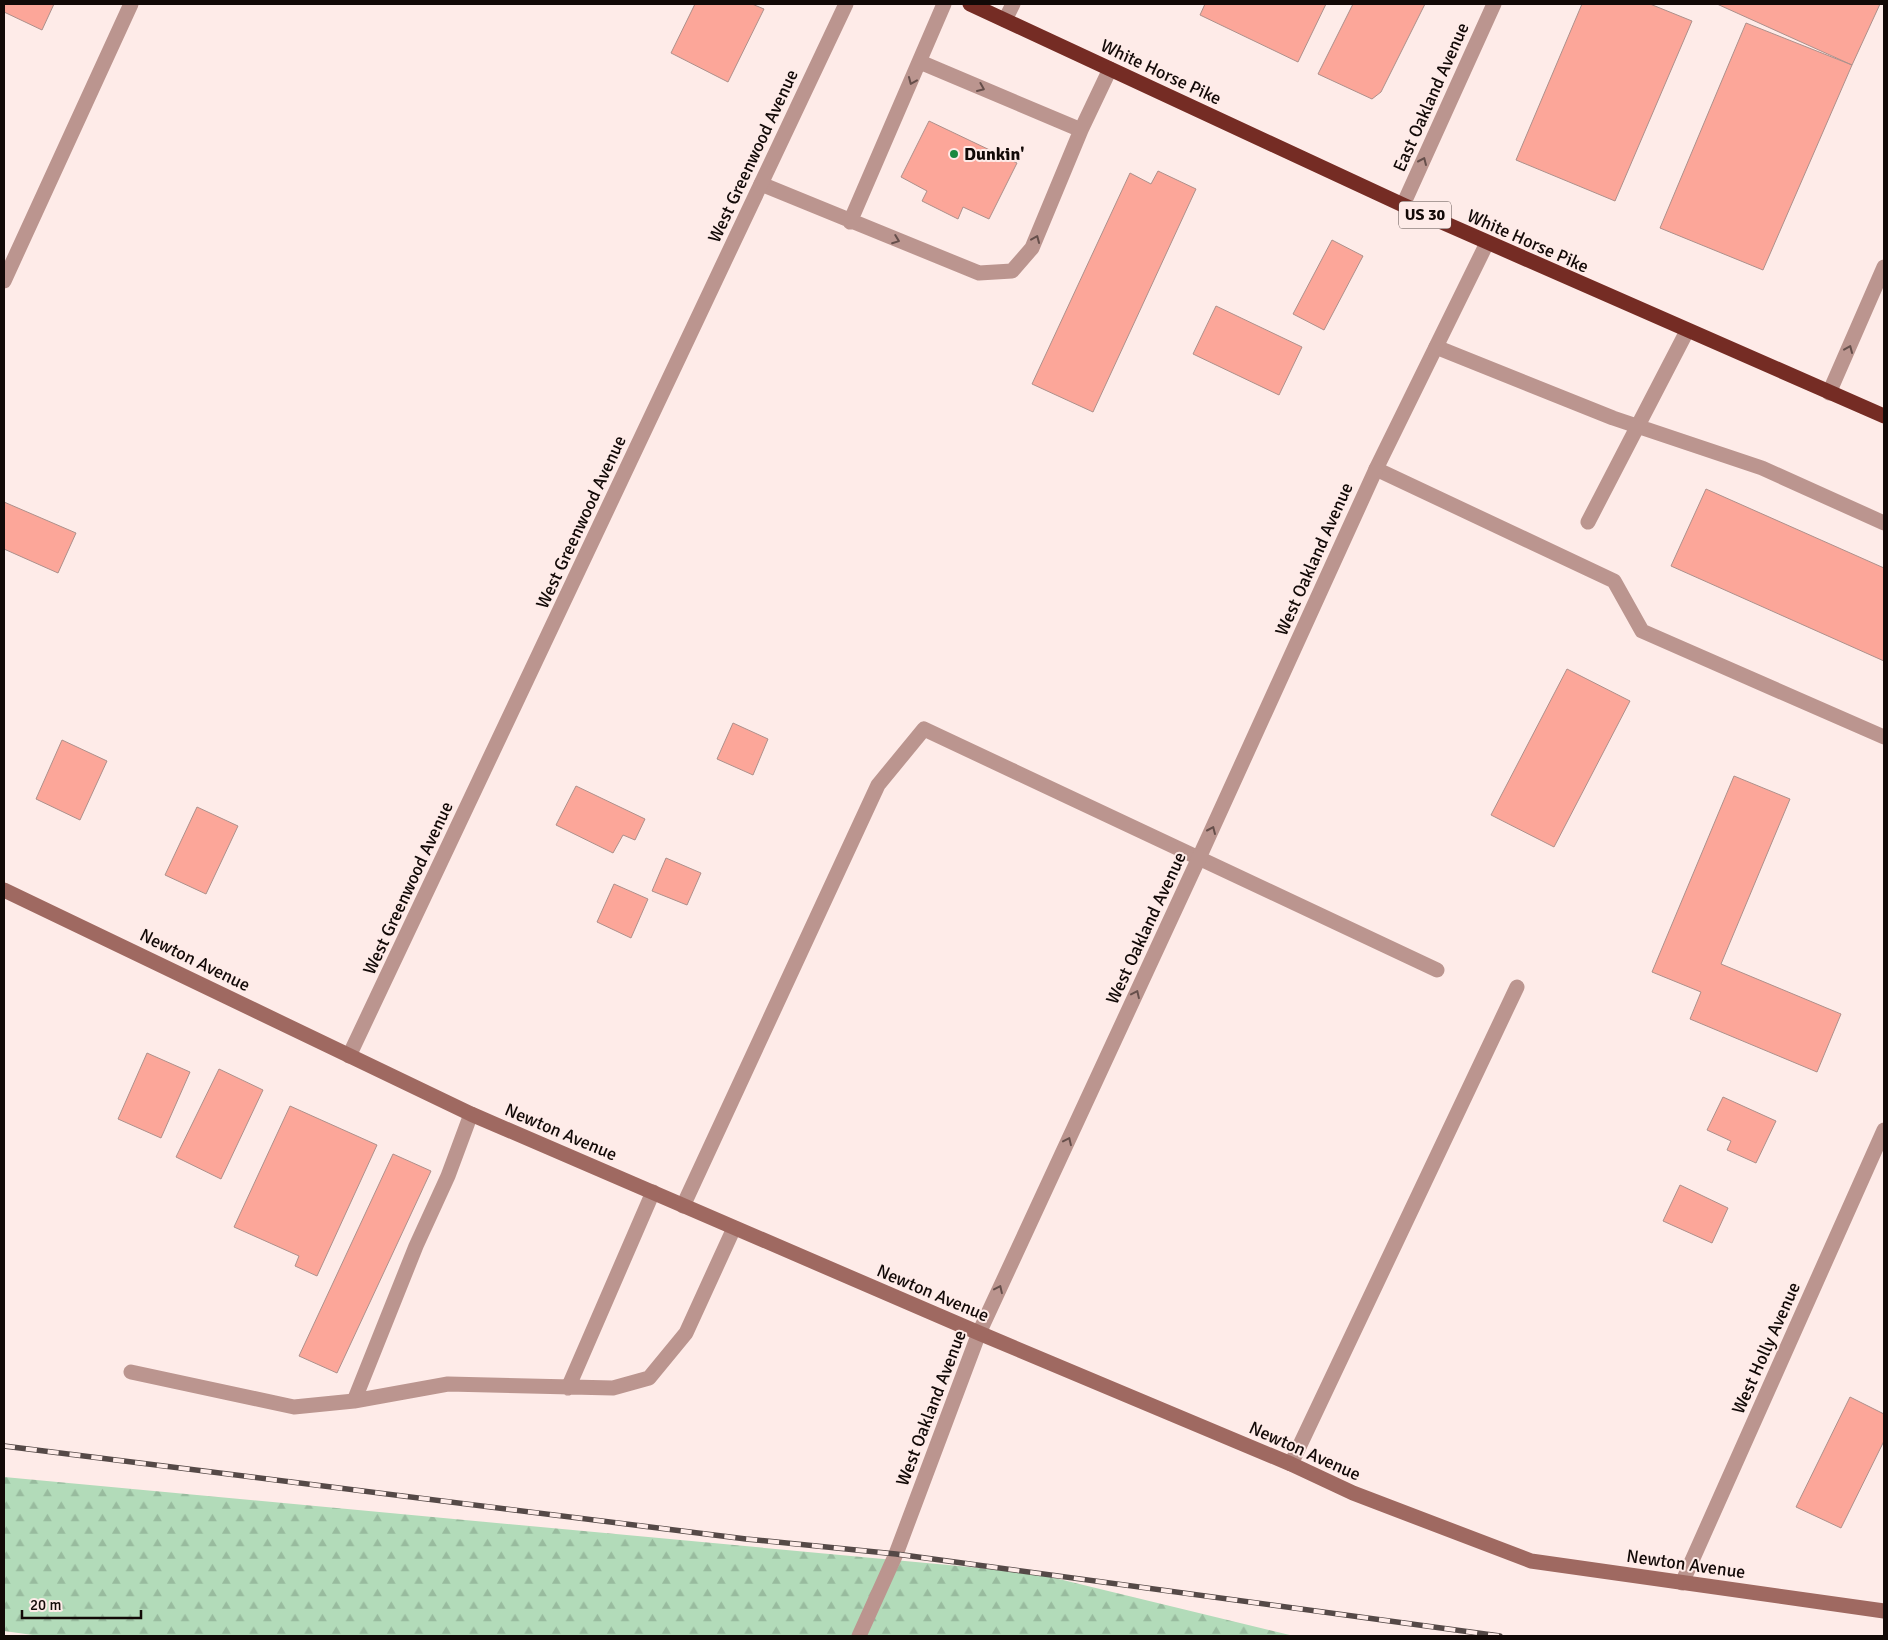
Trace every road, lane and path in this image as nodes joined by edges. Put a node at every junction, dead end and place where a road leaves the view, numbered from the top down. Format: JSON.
{"nodes":[{"id":1,"x":132,"y":4,"type":"edge"},
{"id":2,"x":846,"y":4,"type":"edge"},
{"id":3,"x":944,"y":4,"type":"edge"},
{"id":4,"x":970,"y":4,"type":"edge"},
{"id":5,"x":1013,"y":4,"type":"edge"},
{"id":6,"x":1494,"y":4,"type":"edge"},
{"id":7,"x":1005,"y":20,"type":"junction"},
{"id":8,"x":920,"y":62,"type":"junction"},
{"id":9,"x":1110,"y":69,"type":"junction"},
{"id":10,"x":1081,"y":130,"type":"junction"},
{"id":11,"x":761,"y":184,"type":"junction"},
{"id":12,"x":1403,"y":205,"type":"junction"},
{"id":13,"x":850,"y":222,"type":"junction"},
{"id":14,"x":1487,"y":243,"type":"junction"},
{"id":15,"x":1884,"y":267,"type":"edge"},
{"id":16,"x":4,"y":280,"type":"edge"},
{"id":17,"x":1687,"y":331,"type":"junction"},
{"id":18,"x":1436,"y":347,"type":"junction"},
{"id":19,"x":1829,"y":393,"type":"junction"},
{"id":20,"x":1884,"y":416,"type":"edge"},
{"id":21,"x":1639,"y":426,"type":"junction"},
{"id":22,"x":1376,"y":469,"type":"junction"},
{"id":23,"x":1588,"y":522,"type":"dead end"},
{"id":24,"x":1884,"y":523,"type":"edge"},
{"id":25,"x":1884,"y":737,"type":"edge"},
{"id":26,"x":1198,"y":860,"type":"junction"},
{"id":27,"x":4,"y":890,"type":"edge"},
{"id":28,"x":1437,"y":970,"type":"dead end"},
{"id":29,"x":1517,"y":987,"type":"dead end"},
{"id":30,"x":350,"y":1056,"type":"junction"},
{"id":31,"x":471,"y":1114,"type":"junction"},
{"id":32,"x":1884,"y":1130,"type":"edge"},
{"id":33,"x":653,"y":1192,"type":"junction"},
{"id":34,"x":683,"y":1206,"type":"junction"},
{"id":35,"x":734,"y":1228,"type":"junction"},
{"id":36,"x":978,"y":1333,"type":"junction"},
{"id":37,"x":131,"y":1372,"type":"dead end"},
{"id":38,"x":568,"y":1388,"type":"junction"},
{"id":39,"x":354,"y":1402,"type":"junction"},
{"id":40,"x":1291,"y":1464,"type":"junction"},
{"id":41,"x":1682,"y":1582,"type":"junction"},
{"id":42,"x":1884,"y":1610,"type":"edge"},
{"id":43,"x":859,"y":1636,"type":"edge"}],
"edges":[{"from":1,"to":16,"type":"street"},
{"from":2,"to":11,"type":"street","name":"West Greenwood Avenue"},
{"from":3,"to":8,"type":"street"},
{"from":4,"to":7,"type":"highway","name":"White Horse Pike","number":"US 30"},
{"from":5,"to":7,"type":"street"},
{"from":12,"to":6,"type":"street","name":"East Oakland Avenue","one_way":true},
{"from":7,"to":9,"type":"highway","name":"White Horse Pike","number":"US 30"},
{"from":8,"to":10,"type":"street","one_way":true},
{"from":8,"to":13,"type":"street","one_way":true},
{"from":9,"to":10,"type":"street"},
{"from":9,"to":12,"type":"highway","name":"White Horse Pike","number":"US 30"},
{"from":13,"to":10,"type":"street","one_way":true},
{"from":11,"to":13,"type":"street"},
{"from":11,"to":30,"type":"street","name":"West Greenwood Avenue"},
{"from":12,"to":14,"type":"highway","name":"White Horse Pike","number":"US 30"},
{"from":14,"to":17,"type":"highway","name":"White Horse Pike","number":"US 30"},
{"from":14,"to":18,"type":"street","name":"West Oakland Avenue"},
{"from":19,"to":15,"type":"street","one_way":true},
{"from":17,"to":19,"type":"highway","name":"White Horse Pike","number":"US 30"},
{"from":17,"to":21,"type":"street"},
{"from":18,"to":21,"type":"street"},
{"from":18,"to":22,"type":"street","name":"West Oakland Avenue"},
{"from":19,"to":20,"type":"highway","name":"White Horse Pike","number":"US 30"},
{"from":21,"to":23,"type":"street"},
{"from":21,"to":24,"type":"street"},
{"from":22,"to":25,"type":"street"},
{"from":26,"to":22,"type":"street","name":"West Oakland Avenue","one_way":true},
{"from":26,"to":28,"type":"street"},
{"from":26,"to":34,"type":"street"},
{"from":36,"to":26,"type":"street","name":"West Oakland Avenue","one_way":true},
{"from":27,"to":30,"type":"street","name":"Newton Avenue"},
{"from":29,"to":40,"type":"street"},
{"from":30,"to":31,"type":"street","name":"Newton Avenue"},
{"from":31,"to":33,"type":"street","name":"Newton Avenue"},
{"from":31,"to":39,"type":"street"},
{"from":32,"to":41,"type":"street","name":"West Holly Avenue"},
{"from":33,"to":34,"type":"street","name":"Newton Avenue"},
{"from":33,"to":38,"type":"street"},
{"from":34,"to":35,"type":"street","name":"Newton Avenue"},
{"from":35,"to":36,"type":"street","name":"Newton Avenue"},
{"from":35,"to":38,"type":"street"},
{"from":36,"to":40,"type":"street","name":"Newton Avenue"},
{"from":36,"to":43,"type":"street","name":"West Oakland Avenue"},
{"from":37,"to":39,"type":"street"},
{"from":38,"to":39,"type":"street"},
{"from":40,"to":41,"type":"street","name":"Newton Avenue"},
{"from":41,"to":42,"type":"street","name":"Newton Avenue"}]}
